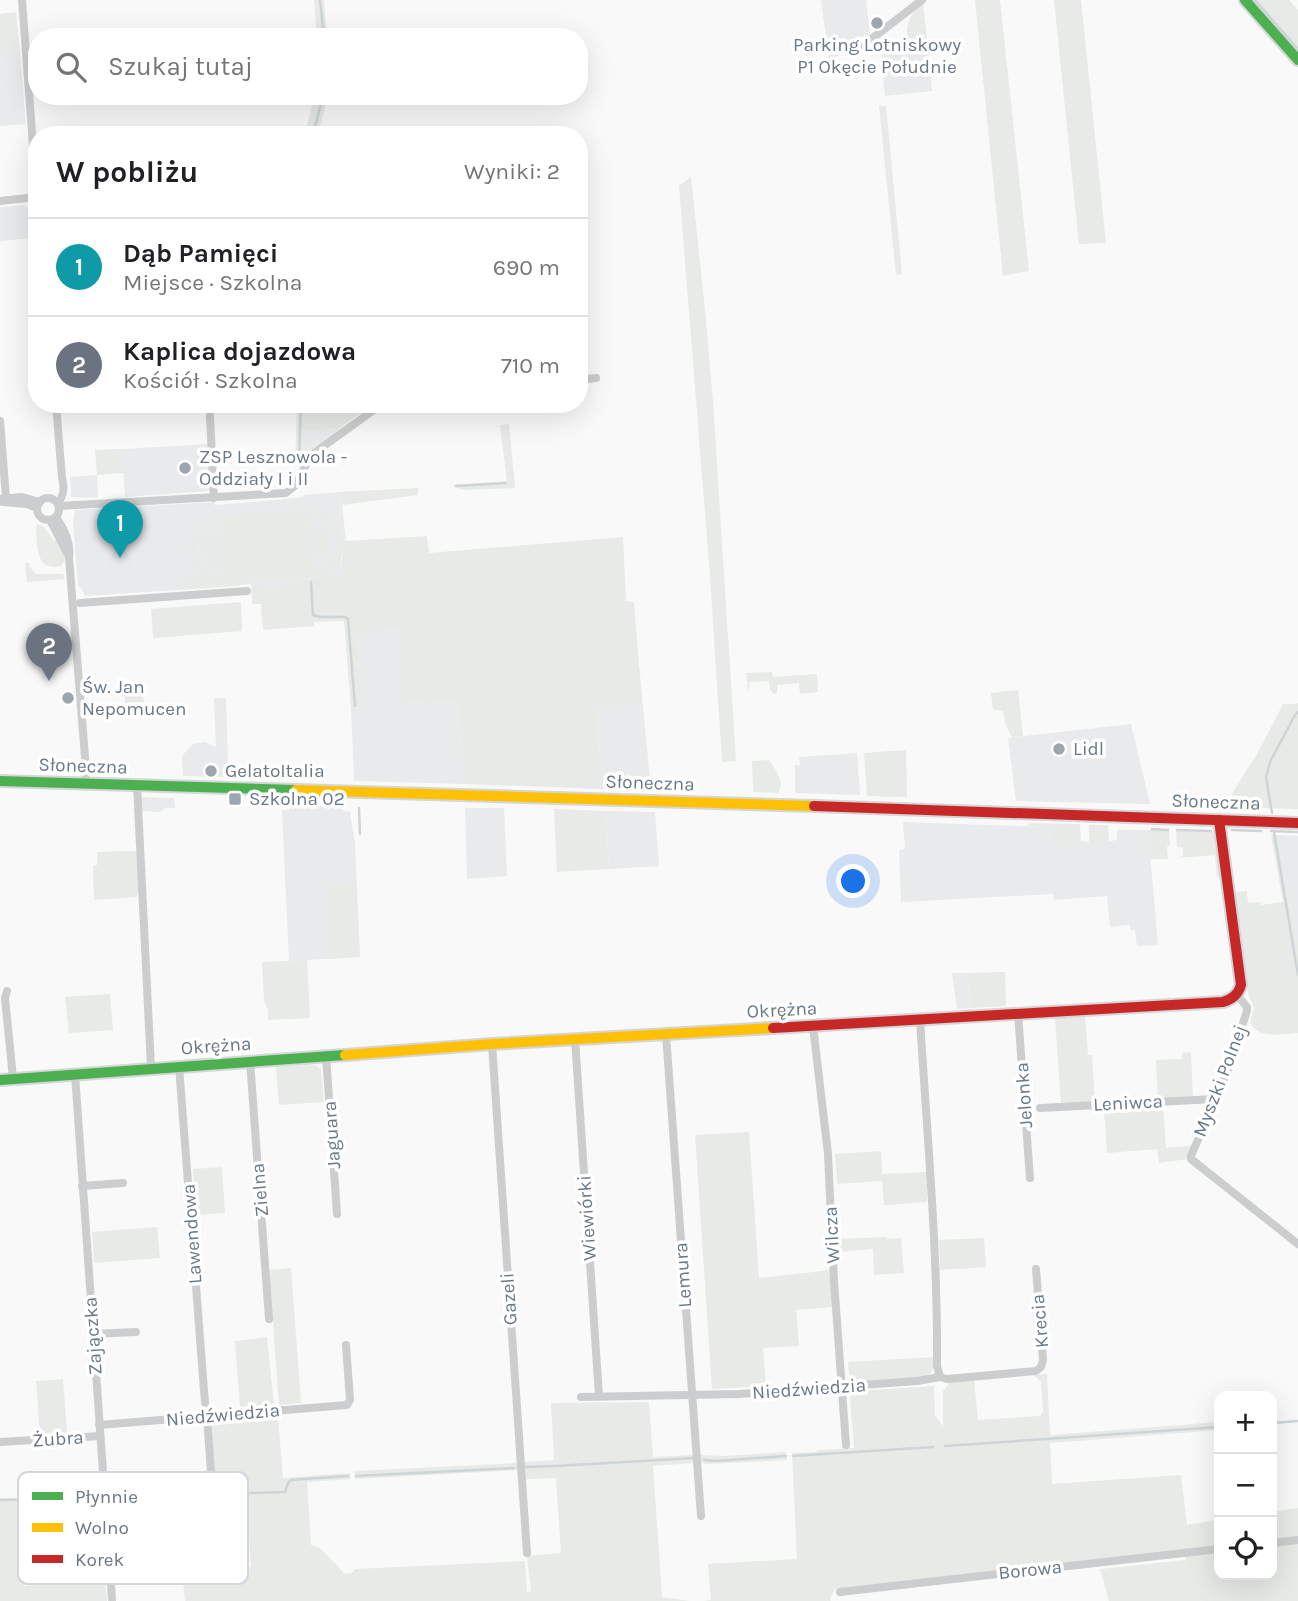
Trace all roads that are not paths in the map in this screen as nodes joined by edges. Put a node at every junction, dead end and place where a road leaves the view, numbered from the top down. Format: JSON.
{"nodes":[{"id":1,"x":22,"y":0,"type":"edge"},
{"id":2,"x":922,"y":0,"type":"edge"},
{"id":3,"x":1245,"y":0,"type":"edge"},
{"id":4,"x":852,"y":54,"type":"dead end"},
{"id":5,"x":1298,"y":60,"type":"edge"},
{"id":6,"x":28,"y":79,"type":"edge"},
{"id":7,"x":30,"y":105,"type":"edge"},
{"id":8,"x":32,"y":126,"type":"edge"},
{"id":9,"x":28,"y":198,"type":"edge"},
{"id":10,"x":0,"y":201,"type":"edge"},
{"id":11,"x":596,"y":378,"type":"dead end"},
{"id":12,"x":588,"y":379,"type":"edge"},
{"id":13,"x":57,"y":413,"type":"edge"},
{"id":14,"x":370,"y":413,"type":"edge"},
{"id":15,"x":209,"y":416,"type":"dead end"},
{"id":16,"x":0,"y":421,"type":"edge"},
{"id":17,"x":214,"y":498,"type":"junction"},
{"id":18,"x":2,"y":500,"type":"edge"},
{"id":19,"x":56,"y":503,"type":"junction"},
{"id":20,"x":39,"y":505,"type":"junction"},
{"id":21,"x":53,"y":519,"type":"junction"},
{"id":22,"x":247,"y":591,"type":"dead end"},
{"id":23,"x":80,"y":603,"type":"dead end"},
{"id":24,"x":0,"y":781,"type":"edge"},
{"id":25,"x":85,"y":783,"type":"junction"},
{"id":26,"x":137,"y":785,"type":"junction"},
{"id":27,"x":1219,"y":820,"type":"junction"},
{"id":28,"x":1298,"y":822,"type":"edge"},
{"id":29,"x":7,"y":990,"type":"dead end"},
{"id":30,"x":1237,"y":995,"type":"junction"},
{"id":31,"x":1018,"y":1013,"type":"junction"},
{"id":32,"x":920,"y":1019,"type":"junction"},
{"id":33,"x":813,"y":1026,"type":"junction"},
{"id":34,"x":666,"y":1034,"type":"junction"},
{"id":35,"x":575,"y":1039,"type":"junction"},
{"id":36,"x":492,"y":1044,"type":"junction"},
{"id":37,"x":326,"y":1055,"type":"junction"},
{"id":38,"x":250,"y":1061,"type":"junction"},
{"id":39,"x":179,"y":1066,"type":"junction"},
{"id":40,"x":151,"y":1068,"type":"junction"},
{"id":41,"x":75,"y":1074,"type":"junction"},
{"id":42,"x":13,"y":1078,"type":"junction"},
{"id":43,"x":0,"y":1080,"type":"edge"},
{"id":44,"x":1215,"y":1099,"type":"junction"},
{"id":45,"x":1040,"y":1108,"type":"dead end"},
{"id":46,"x":1030,"y":1178,"type":"dead end"},
{"id":47,"x":123,"y":1183,"type":"dead end"},
{"id":48,"x":82,"y":1186,"type":"junction"},
{"id":49,"x":337,"y":1214,"type":"dead end"},
{"id":50,"x":1298,"y":1244,"type":"edge"},
{"id":51,"x":1036,"y":1269,"type":"dead end"},
{"id":52,"x":268,"y":1319,"type":"dead end"},
{"id":53,"x":136,"y":1332,"type":"dead end"},
{"id":54,"x":93,"y":1334,"type":"junction"},
{"id":55,"x":346,"y":1345,"type":"dead end"},
{"id":56,"x":1036,"y":1371,"type":"joint"},
{"id":57,"x":940,"y":1377,"type":"junction"},
{"id":58,"x":842,"y":1387,"type":"junction"},
{"id":59,"x":692,"y":1395,"type":"junction"},
{"id":60,"x":599,"y":1396,"type":"junction"},
{"id":61,"x":581,"y":1397,"type":"dead end"},
{"id":62,"x":205,"y":1403,"type":"dead end"},
{"id":63,"x":207,"y":1416,"type":"junction"},
{"id":64,"x":99,"y":1424,"type":"junction"},
{"id":65,"x":100,"y":1436,"type":"junction"},
{"id":66,"x":0,"y":1442,"type":"edge"},
{"id":67,"x":846,"y":1445,"type":"dead end"},
{"id":68,"x":103,"y":1472,"type":"edge"},
{"id":69,"x":211,"y":1472,"type":"edge"},
{"id":70,"x":701,"y":1516,"type":"dead end"},
{"id":71,"x":1298,"y":1540,"type":"edge"},
{"id":72,"x":1277,"y":1542,"type":"edge"},
{"id":73,"x":1214,"y":1550,"type":"edge"},
{"id":74,"x":527,"y":1553,"type":"dead end"},
{"id":75,"x":111,"y":1584,"type":"edge"},
{"id":76,"x":840,"y":1592,"type":"dead end"},
{"id":77,"x":112,"y":1599,"type":"dead end"}],
"edges":[{"from":1,"to":6,"type":"street"},
{"from":2,"to":4,"type":"street"},
{"from":3,"to":5,"type":"street"},
{"from":7,"to":8,"type":"street"},
{"from":9,"to":10,"type":"street"},
{"from":11,"to":12,"type":"street"},
{"from":13,"to":19,"type":"street"},
{"from":14,"to":17,"type":"street"},
{"from":15,"to":17,"type":"street"},
{"from":16,"to":18,"type":"street"},
{"from":17,"to":19,"type":"street"},
{"from":18,"to":20,"type":"street"},
{"from":19,"to":20,"type":"street"},
{"from":19,"to":21,"type":"street"},
{"from":20,"to":21,"type":"street"},
{"from":21,"to":25,"type":"street"},
{"from":22,"to":23,"type":"street"},
{"from":24,"to":25,"type":"street","name":"Słoneczna"},
{"from":25,"to":26,"type":"street","name":"Słoneczna"},
{"from":26,"to":27,"type":"street","name":"Słoneczna"},
{"from":26,"to":40,"type":"street"},
{"from":27,"to":28,"type":"street","name":"Słoneczna"},
{"from":27,"to":30,"type":"street"},
{"from":29,"to":42,"type":"street"},
{"from":30,"to":31,"type":"street","name":"Okrężna"},
{"from":30,"to":44,"type":"street","name":"Myszki Polnej"},
{"from":31,"to":32,"type":"street","name":"Okrężna"},
{"from":31,"to":46,"type":"street","name":"Jelonka"},
{"from":32,"to":33,"type":"street","name":"Okrężna"},
{"from":32,"to":57,"type":"street"},
{"from":33,"to":34,"type":"street","name":"Okrężna"},
{"from":33,"to":58,"type":"street","name":"Wilcza"},
{"from":34,"to":35,"type":"street","name":"Okrężna"},
{"from":34,"to":59,"type":"street","name":"Lemura"},
{"from":35,"to":36,"type":"street","name":"Okrężna"},
{"from":35,"to":60,"type":"street","name":"Wiewiórki"},
{"from":36,"to":37,"type":"street","name":"Okrężna"},
{"from":36,"to":74,"type":"street","name":"Gazeli"},
{"from":37,"to":38,"type":"street","name":"Okrężna"},
{"from":37,"to":49,"type":"street","name":"Jaguara"},
{"from":38,"to":39,"type":"street","name":"Okrężna"},
{"from":38,"to":52,"type":"street","name":"Zielna"},
{"from":39,"to":40,"type":"street","name":"Okrężna"},
{"from":39,"to":62,"type":"street","name":"Lawendowa"},
{"from":40,"to":41,"type":"street","name":"Okrężna"},
{"from":41,"to":42,"type":"street","name":"Okrężna"},
{"from":41,"to":48,"type":"street","name":"Zajączka"},
{"from":42,"to":43,"type":"street","name":"Okrężna"},
{"from":44,"to":45,"type":"street","name":"Leniwca"},
{"from":44,"to":50,"type":"street","name":"Myszki Polnej"},
{"from":47,"to":48,"type":"street"},
{"from":48,"to":54,"type":"street","name":"Zajączka"},
{"from":51,"to":56,"type":"street","name":"Krecia"},
{"from":53,"to":54,"type":"street"},
{"from":54,"to":64,"type":"street","name":"Zajączka"},
{"from":55,"to":63,"type":"street","name":"Niedźwiedzia"},
{"from":56,"to":57,"type":"street","name":"Niedźwiedzia"},
{"from":57,"to":58,"type":"street","name":"Niedźwiedzia"},
{"from":58,"to":59,"type":"street","name":"Niedźwiedzia"},
{"from":58,"to":67,"type":"street","name":"Wilcza"},
{"from":59,"to":60,"type":"street","name":"Niedźwiedzia"},
{"from":59,"to":70,"type":"street","name":"Lemura"},
{"from":60,"to":61,"type":"street","name":"Niedźwiedzia"},
{"from":63,"to":64,"type":"street","name":"Niedźwiedzia"},
{"from":63,"to":69,"type":"street"},
{"from":64,"to":65,"type":"street","name":"Zajączka"},
{"from":65,"to":66,"type":"street","name":"Żubra"},
{"from":65,"to":68,"type":"street","name":"Zajączka"},
{"from":71,"to":72,"type":"street"},
{"from":73,"to":76,"type":"street","name":"Borowa"},
{"from":75,"to":77,"type":"street","name":"Zajączka"}]}
